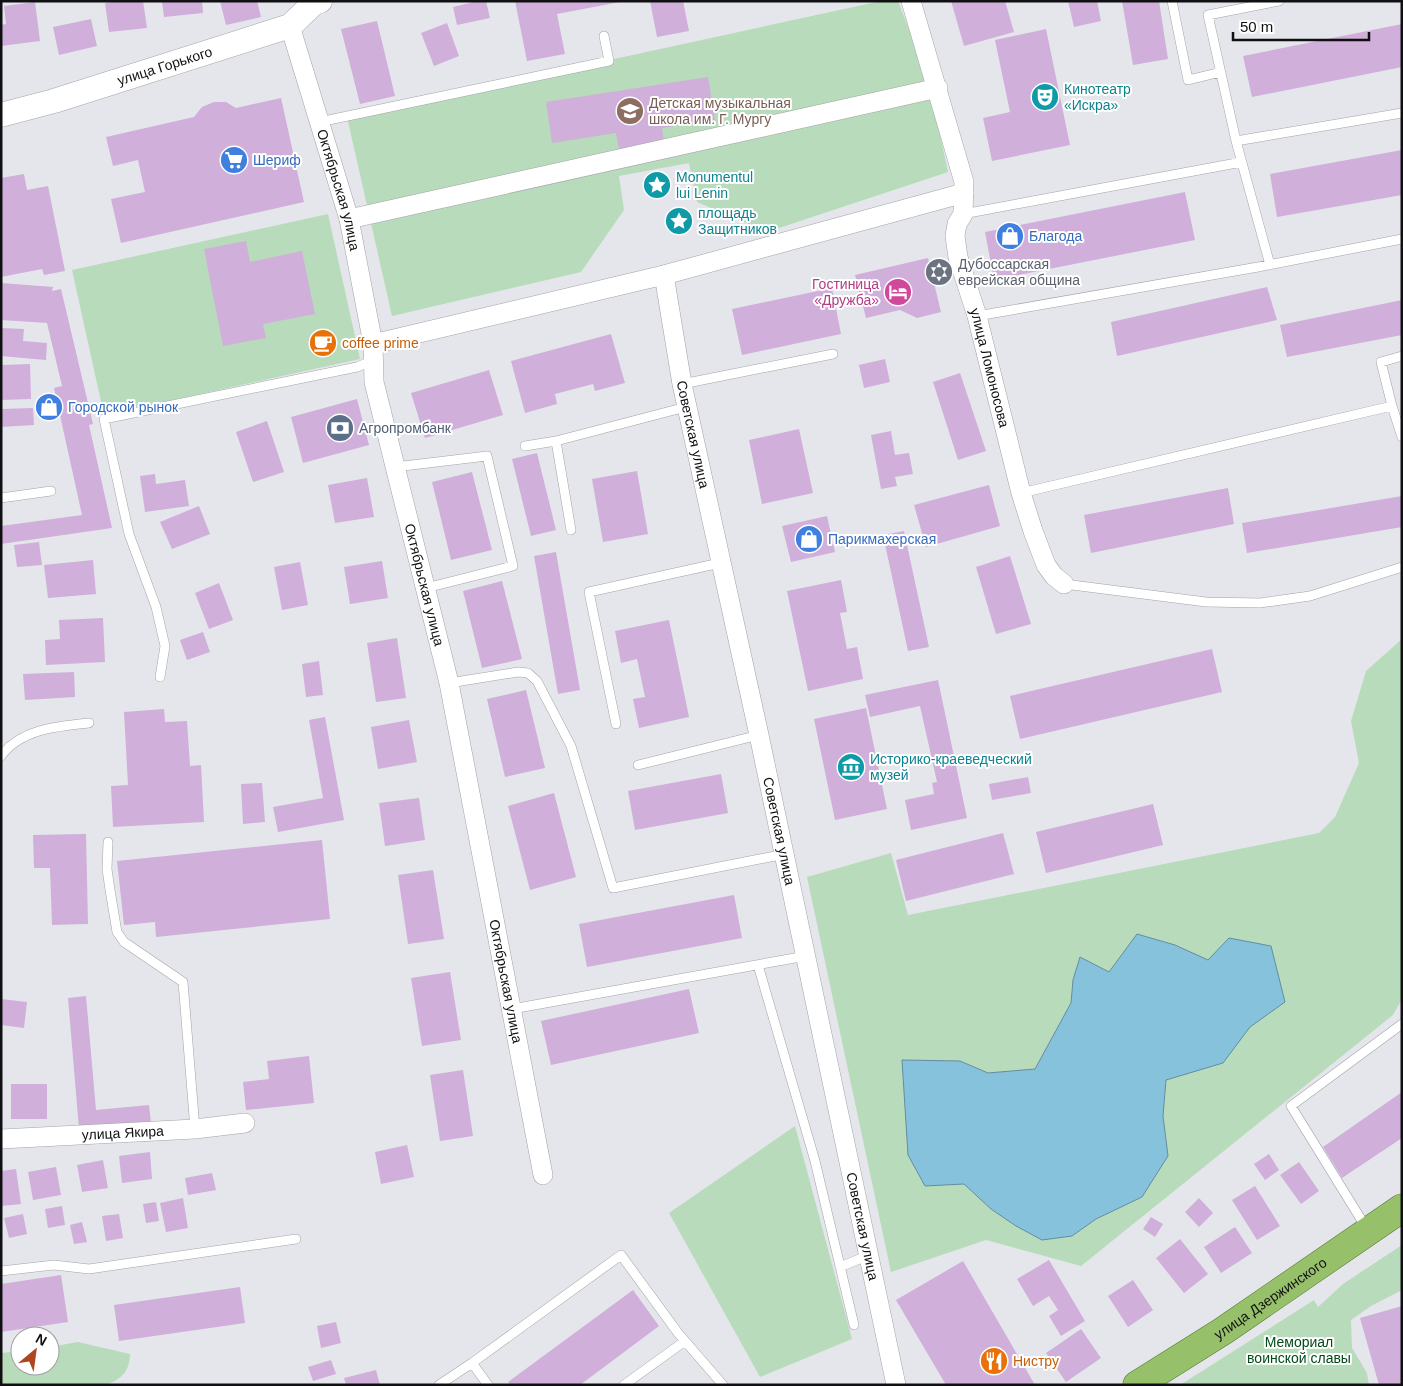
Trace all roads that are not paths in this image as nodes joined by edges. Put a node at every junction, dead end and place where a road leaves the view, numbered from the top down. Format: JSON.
{"nodes":[{"id":1,"x":288,"y":1,"type":"edge"},
{"id":2,"x":320,"y":1,"type":"edge"},
{"id":3,"x":911,"y":1,"type":"edge"},
{"id":4,"x":1172,"y":1,"type":"edge"},
{"id":5,"x":1280,"y":1,"type":"edge"},
{"id":6,"x":290,"y":26,"type":"junction"},
{"id":7,"x":604,"y":36,"type":"dead end"},
{"id":8,"x":1221,"y":72,"type":"junction"},
{"id":9,"x":938,"y":88,"type":"junction"},
{"id":10,"x":1402,"y":113,"type":"edge"},
{"id":11,"x":1,"y":115,"type":"edge"},
{"id":12,"x":319,"y":122,"type":"junction"},
{"id":13,"x":1236,"y":141,"type":"junction"},
{"id":14,"x":1242,"y":162,"type":"junction"},
{"id":15,"x":964,"y":193,"type":"junction"},
{"id":16,"x":963,"y":214,"type":"junction"},
{"id":17,"x":349,"y":219,"type":"junction"},
{"id":18,"x":1402,"y":239,"type":"edge"},
{"id":19,"x":1270,"y":265,"type":"junction"},
{"id":20,"x":664,"y":275,"type":"junction"},
{"id":21,"x":976,"y":316,"type":"junction"},
{"id":22,"x":374,"y":352,"type":"junction"},
{"id":23,"x":834,"y":354,"type":"dead end"},
{"id":24,"x":1402,"y":356,"type":"edge"},
{"id":25,"x":682,"y":384,"type":"junction"},
{"id":26,"x":1392,"y":406,"type":"junction"},
{"id":27,"x":686,"y":407,"type":"junction"},
{"id":28,"x":1402,"y":436,"type":"edge"},
{"id":29,"x":556,"y":441,"type":"junction"},
{"id":30,"x":525,"y":446,"type":"dead end"},
{"id":31,"x":396,"y":467,"type":"junction"},
{"id":32,"x":51,"y":491,"type":"dead end"},
{"id":33,"x":1021,"y":492,"type":"junction"},
{"id":34,"x":1,"y":498,"type":"edge"},
{"id":35,"x":571,"y":530,"type":"dead end"},
{"id":36,"x":720,"y":563,"type":"junction"},
{"id":37,"x":1402,"y":567,"type":"edge"},
{"id":38,"x":1064,"y":584,"type":"joint"},
{"id":39,"x":426,"y":588,"type":"junction"},
{"id":40,"x":160,"y":677,"type":"dead end"},
{"id":41,"x":449,"y":683,"type":"junction"},
{"id":42,"x":89,"y":722,"type":"dead end"},
{"id":43,"x":616,"y":724,"type":"dead end"},
{"id":44,"x":759,"y":735,"type":"junction"},
{"id":45,"x":1,"y":756,"type":"edge"},
{"id":46,"x":638,"y":766,"type":"dead end"},
{"id":47,"x":108,"y":842,"type":"dead end"},
{"id":48,"x":785,"y":854,"type":"junction"},
{"id":49,"x":806,"y":956,"type":"junction"},
{"id":50,"x":758,"y":965,"type":"junction"},
{"id":51,"x":512,"y":1009,"type":"junction"},
{"id":52,"x":1402,"y":1024,"type":"edge"},
{"id":53,"x":245,"y":1123,"type":"dead end"},
{"id":54,"x":195,"y":1129,"type":"junction"},
{"id":55,"x":1,"y":1139,"type":"edge"},
{"id":56,"x":543,"y":1175,"type":"dead end"},
{"id":57,"x":1402,"y":1208,"type":"edge"},
{"id":58,"x":1368,"y":1231,"type":"junction"},
{"id":59,"x":296,"y":1239,"type":"dead end"},
{"id":60,"x":869,"y":1255,"type":"junction"},
{"id":61,"x":840,"y":1267,"type":"junction"},
{"id":62,"x":1,"y":1271,"type":"edge"},
{"id":63,"x":854,"y":1325,"type":"dead end"},
{"id":64,"x":685,"y":1341,"type":"junction"},
{"id":65,"x":472,"y":1363,"type":"junction"},
{"id":66,"x":439,"y":1385,"type":"edge"},
{"id":67,"x":488,"y":1385,"type":"edge"},
{"id":68,"x":624,"y":1385,"type":"edge"},
{"id":69,"x":723,"y":1385,"type":"edge"},
{"id":70,"x":896,"y":1385,"type":"edge"},
{"id":71,"x":1137,"y":1385,"type":"edge"}],
"edges":[{"from":1,"to":6,"type":"street","name":"Октябрьская улица"},
{"from":2,"to":6,"type":"street","name":"улица Горького"},
{"from":3,"to":9,"type":"street","name":"улица Ломоносова"},
{"from":4,"to":8,"type":"lane"},
{"from":5,"to":8,"type":"lane"},
{"from":6,"to":11,"type":"street","name":"улица Горького"},
{"from":6,"to":12,"type":"street","name":"Октябрьская улица"},
{"from":7,"to":12,"type":"lane"},
{"from":8,"to":13,"type":"lane"},
{"from":9,"to":15,"type":"street","name":"улица Ломоносова"},
{"from":9,"to":17,"type":"street"},
{"from":10,"to":13,"type":"lane"},
{"from":12,"to":17,"type":"street","name":"Октябрьская улица"},
{"from":13,"to":14,"type":"lane"},
{"from":14,"to":16,"type":"lane"},
{"from":14,"to":19,"type":"lane"},
{"from":15,"to":16,"type":"street","name":"улица Ломоносова"},
{"from":15,"to":20,"type":"street"},
{"from":16,"to":21,"type":"street","name":"улица Ломоносова"},
{"from":17,"to":22,"type":"street","name":"Октябрьская улица"},
{"from":18,"to":19,"type":"lane"},
{"from":19,"to":21,"type":"lane"},
{"from":20,"to":22,"type":"street"},
{"from":20,"to":25,"type":"street","name":"Советская улица"},
{"from":21,"to":33,"type":"street","name":"улица Ломоносова"},
{"from":22,"to":31,"type":"street","name":"Октябрьская улица"},
{"from":22,"to":40,"type":"lane"},
{"from":23,"to":25,"type":"lane"},
{"from":24,"to":26,"type":"lane"},
{"from":25,"to":27,"type":"street","name":"Советская улица"},
{"from":26,"to":28,"type":"lane"},
{"from":26,"to":33,"type":"lane"},
{"from":27,"to":29,"type":"lane"},
{"from":27,"to":36,"type":"street","name":"Советская улица"},
{"from":29,"to":30,"type":"lane"},
{"from":29,"to":35,"type":"lane"},
{"from":31,"to":39,"type":"street","name":"Октябрьская улица"},
{"from":31,"to":39,"type":"lane"},
{"from":32,"to":34,"type":"lane"},
{"from":33,"to":38,"type":"street","name":"улица Ломоносова"},
{"from":36,"to":43,"type":"lane"},
{"from":36,"to":44,"type":"street","name":"Советская улица"},
{"from":37,"to":38,"type":"lane"},
{"from":39,"to":41,"type":"street","name":"Октябрьская улица"},
{"from":41,"to":48,"type":"lane"},
{"from":41,"to":51,"type":"street","name":"Октябрьская улица"},
{"from":42,"to":45,"type":"lane"},
{"from":44,"to":46,"type":"lane"},
{"from":44,"to":48,"type":"street","name":"Советская улица"},
{"from":47,"to":54,"type":"lane"},
{"from":48,"to":49,"type":"street","name":"Советская улица"},
{"from":49,"to":50,"type":"lane"},
{"from":49,"to":60,"type":"street","name":"Советская улица"},
{"from":50,"to":51,"type":"lane"},
{"from":50,"to":61,"type":"lane"},
{"from":51,"to":56,"type":"street","name":"Октябрьская улица"},
{"from":52,"to":58,"type":"lane"},
{"from":53,"to":54,"type":"street","name":"улица Якира"},
{"from":54,"to":55,"type":"street","name":"улица Якира"},
{"from":57,"to":58,"type":"highway","name":"улица Дзержинского"},
{"from":58,"to":71,"type":"highway","name":"улица Дзержинского"},
{"from":59,"to":62,"type":"lane"},
{"from":60,"to":61,"type":"lane"},
{"from":60,"to":70,"type":"street","name":"Советская улица"},
{"from":61,"to":63,"type":"lane"},
{"from":64,"to":65,"type":"lane"},
{"from":64,"to":68,"type":"lane"},
{"from":64,"to":69,"type":"lane"},
{"from":65,"to":66,"type":"lane"},
{"from":65,"to":67,"type":"lane"}]}
